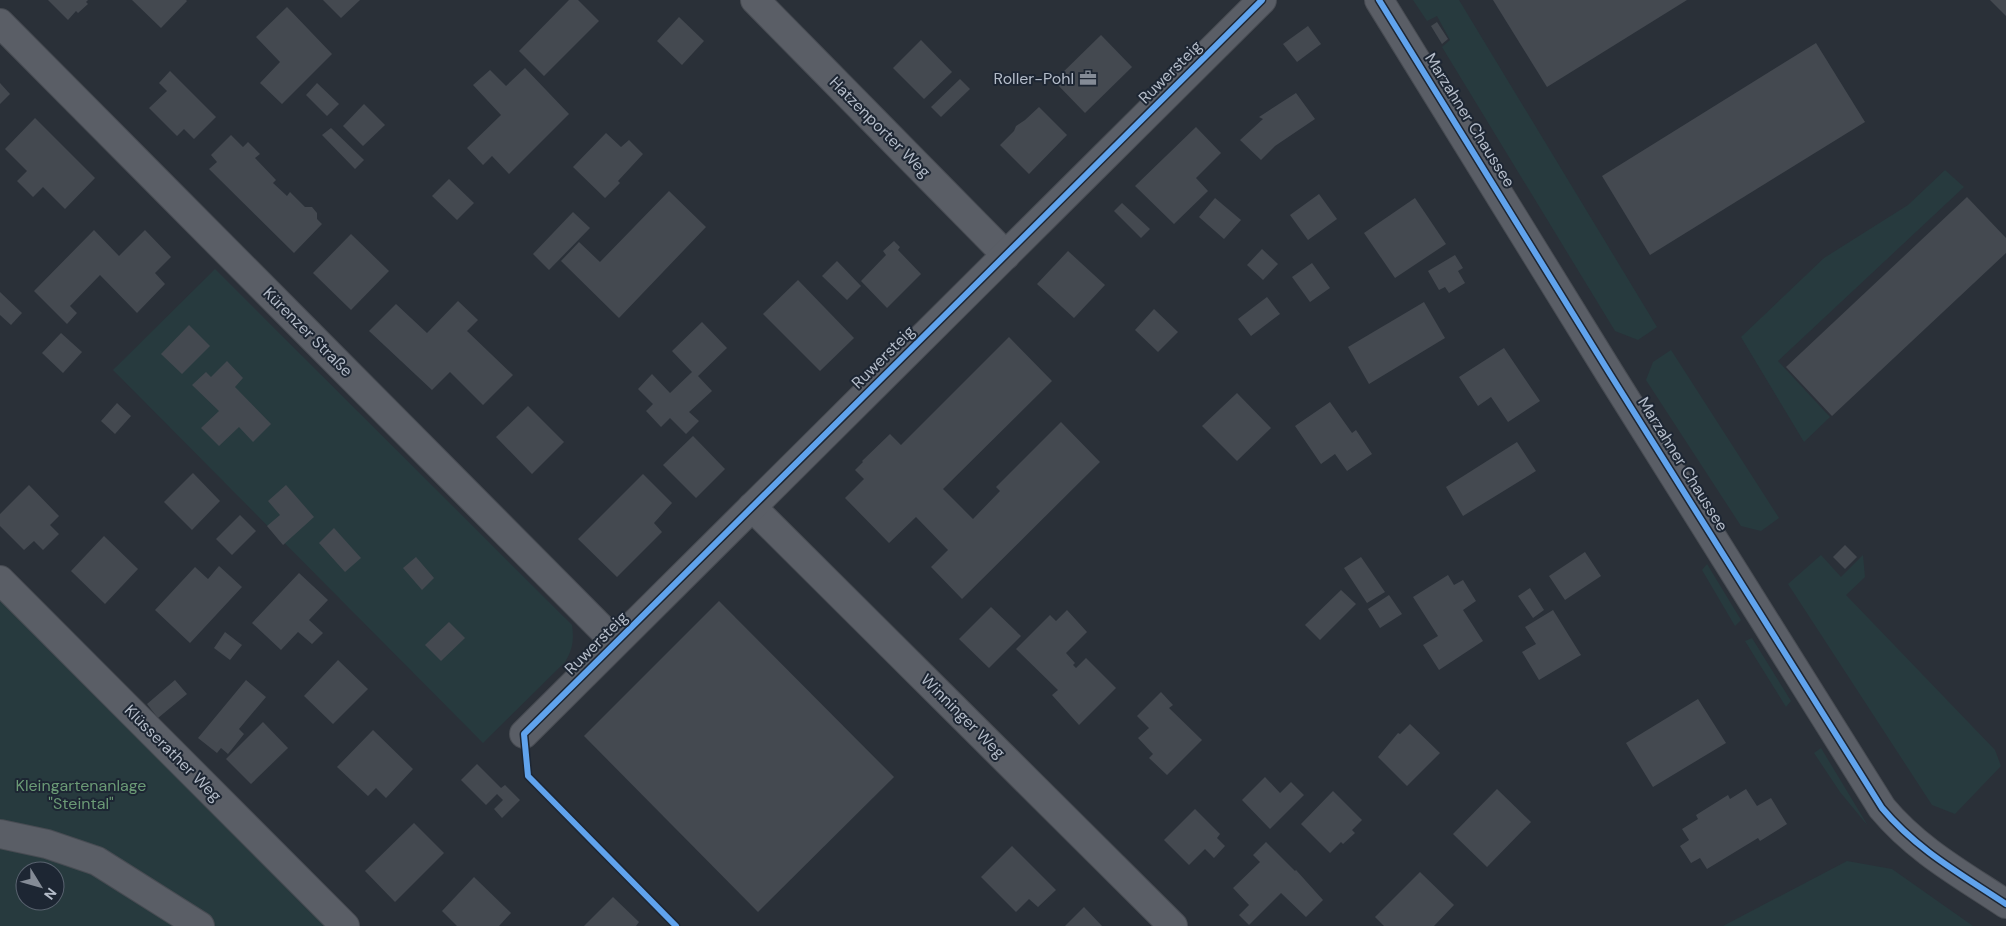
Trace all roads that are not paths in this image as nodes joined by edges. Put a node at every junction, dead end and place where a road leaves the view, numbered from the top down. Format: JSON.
{"nodes":[{"id":1,"x":755,"y":0,"type":"edge"},
{"id":2,"x":1262,"y":0,"type":"edge"},
{"id":3,"x":1380,"y":0,"type":"edge"},
{"id":4,"x":0,"y":23,"type":"edge"},
{"id":5,"x":1006,"y":255,"type":"junction"},
{"id":6,"x":752,"y":507,"type":"junction"},
{"id":7,"x":0,"y":580,"type":"edge"},
{"id":8,"x":615,"y":642,"type":"junction"},
{"id":9,"x":524,"y":734,"type":"dead end"},
{"id":10,"x":0,"y":834,"type":"edge"},
{"id":11,"x":2006,"y":904,"type":"edge"},
{"id":12,"x":200,"y":926,"type":"edge"},
{"id":13,"x":345,"y":926,"type":"edge"},
{"id":14,"x":1173,"y":926,"type":"edge"}],
"edges":[{"from":1,"to":5,"type":"street","name":"Hatzenporter Weg"},
{"from":2,"to":5,"type":"street","name":"Ruwersteig"},
{"from":3,"to":11,"type":"street","name":"Marzahner Chaussee"},
{"from":4,"to":8,"type":"street","name":"Kürenzer Straße"},
{"from":5,"to":6,"type":"street","name":"Ruwersteig"},
{"from":6,"to":8,"type":"street","name":"Ruwersteig"},
{"from":6,"to":14,"type":"street","name":"Winninger Weg"},
{"from":7,"to":13,"type":"street","name":"Klüsserather Weg"},
{"from":8,"to":9,"type":"street","name":"Ruwersteig"},
{"from":10,"to":12,"type":"street"}]}
